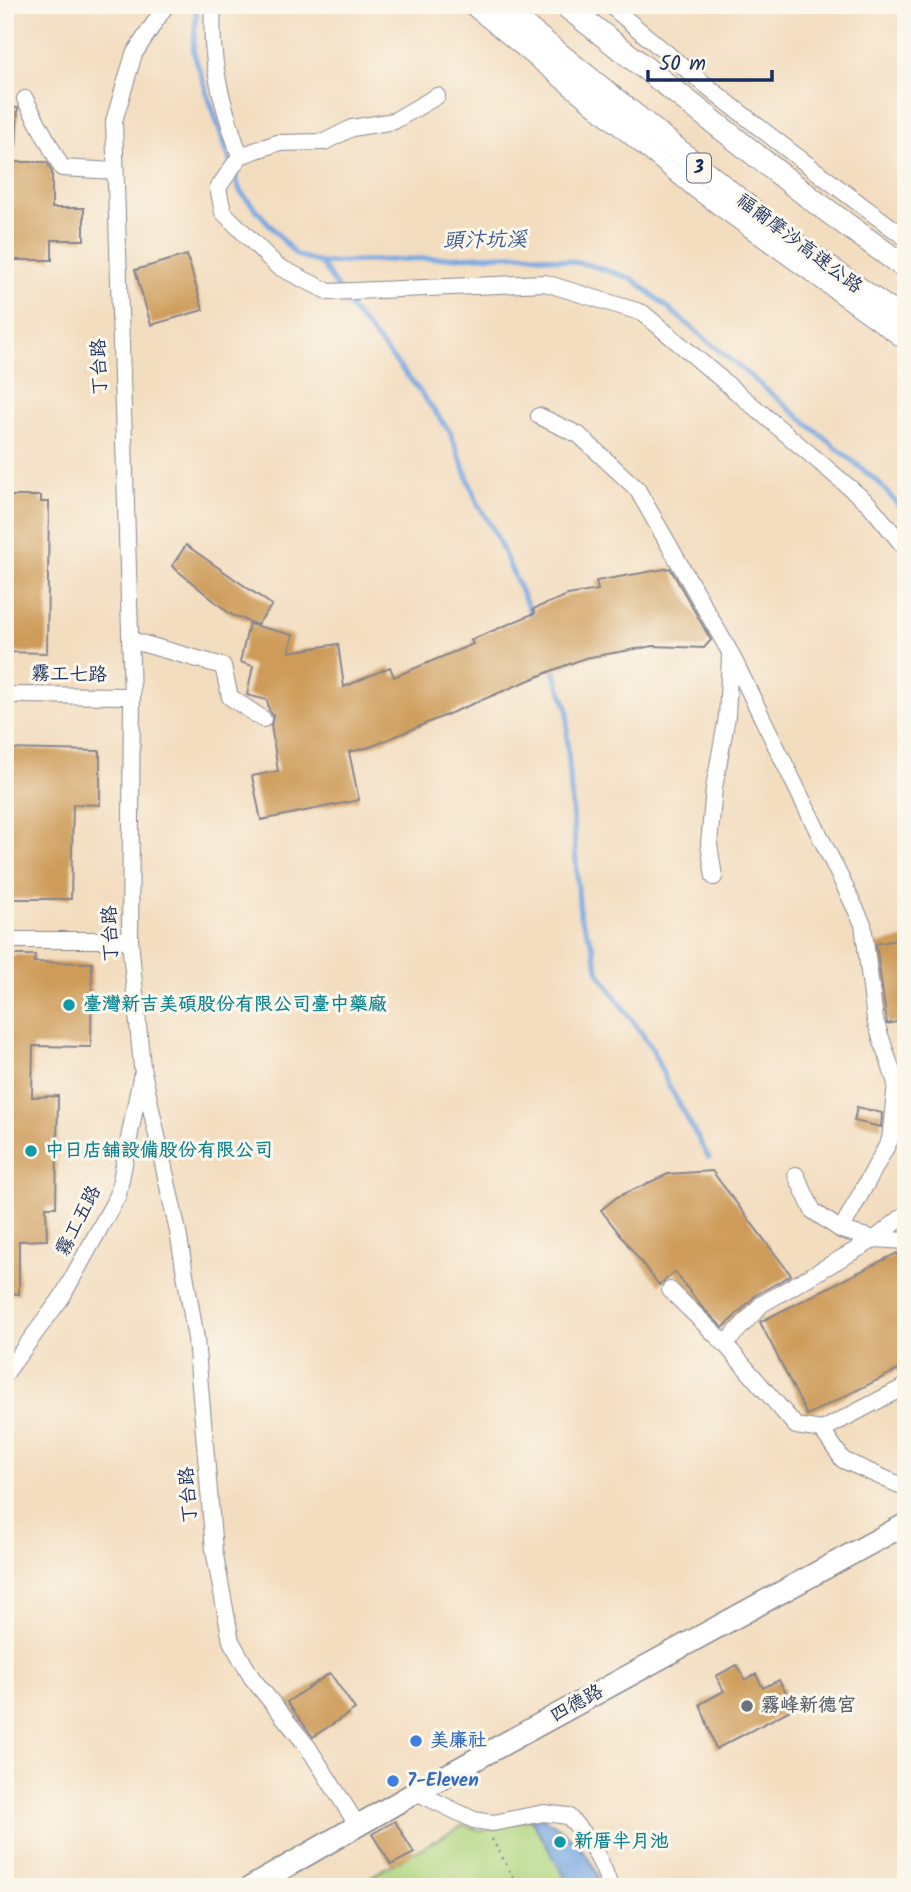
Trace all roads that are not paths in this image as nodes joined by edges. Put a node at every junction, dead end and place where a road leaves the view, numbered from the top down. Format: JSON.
{"nodes":[{"id":1,"x":166,"y":5,"type":"edge"},
{"id":2,"x":213,"y":5,"type":"edge"},
{"id":3,"x":470,"y":5,"type":"edge"},
{"id":4,"x":498,"y":5,"type":"edge"},
{"id":5,"x":565,"y":5,"type":"edge"},
{"id":6,"x":610,"y":5,"type":"edge"},
{"id":7,"x":437,"y":96,"type":"dead end"},
{"id":8,"x":25,"y":99,"type":"dead end"},
{"id":9,"x":240,"y":156,"type":"junction"},
{"id":10,"x":115,"y":171,"type":"junction"},
{"id":11,"x":906,"y":238,"type":"edge"},
{"id":12,"x":906,"y":268,"type":"edge"},
{"id":13,"x":906,"y":322,"type":"edge"},
{"id":14,"x":906,"y":342,"type":"edge"},
{"id":15,"x":539,"y":416,"type":"dead end"},
{"id":16,"x":906,"y":550,"type":"edge"},
{"id":17,"x":130,"y":640,"type":"junction"},
{"id":18,"x":730,"y":654,"type":"junction"},
{"id":19,"x":5,"y":695,"type":"edge"},
{"id":20,"x":132,"y":696,"type":"junction"},
{"id":21,"x":263,"y":719,"type":"dead end"},
{"id":22,"x":714,"y":877,"type":"dead end"},
{"id":23,"x":5,"y":940,"type":"edge"},
{"id":24,"x":130,"y":940,"type":"junction"},
{"id":25,"x":142,"y":1067,"type":"junction"},
{"id":26,"x":796,"y":1175,"type":"dead end"},
{"id":27,"x":906,"y":1214,"type":"edge"},
{"id":28,"x":841,"y":1230,"type":"junction"},
{"id":29,"x":876,"y":1239,"type":"junction"},
{"id":30,"x":906,"y":1241,"type":"edge"},
{"id":31,"x":670,"y":1290,"type":"dead end"},
{"id":32,"x":725,"y":1344,"type":"junction"},
{"id":33,"x":5,"y":1374,"type":"edge"},
{"id":34,"x":906,"y":1386,"type":"edge"},
{"id":35,"x":822,"y":1430,"type":"junction"},
{"id":36,"x":906,"y":1488,"type":"edge"},
{"id":37,"x":906,"y":1524,"type":"edge"},
{"id":38,"x":416,"y":1792,"type":"junction"},
{"id":39,"x":358,"y":1826,"type":"junction"},
{"id":40,"x":250,"y":1887,"type":"edge"},
{"id":41,"x":610,"y":1887,"type":"edge"}],
"edges":[{"from":1,"to":10,"type":"street","name":"丁台路"},
{"from":2,"to":9,"type":"street"},
{"from":3,"to":14,"type":"street"},
{"from":4,"to":13,"type":"highway","name":"福爾摩沙高速公路","number":"3"},
{"from":5,"to":12,"type":"highway","number":"3"},
{"from":6,"to":11,"type":"street"},
{"from":7,"to":9,"type":"street"},
{"from":8,"to":10,"type":"street"},
{"from":9,"to":16,"type":"street"},
{"from":10,"to":17,"type":"street","name":"丁台路"},
{"from":15,"to":18,"type":"street"},
{"from":17,"to":20,"type":"street","name":"丁台路"},
{"from":17,"to":21,"type":"street"},
{"from":18,"to":22,"type":"street"},
{"from":18,"to":28,"type":"street"},
{"from":19,"to":20,"type":"street","name":"霧工七路"},
{"from":20,"to":24,"type":"street","name":"丁台路"},
{"from":23,"to":24,"type":"street"},
{"from":24,"to":25,"type":"street","name":"丁台路"},
{"from":25,"to":33,"type":"street","name":"霧工五路"},
{"from":25,"to":39,"type":"street","name":"丁台路"},
{"from":26,"to":28,"type":"street"},
{"from":27,"to":29,"type":"street"},
{"from":28,"to":29,"type":"street"},
{"from":29,"to":30,"type":"street"},
{"from":29,"to":32,"type":"street"},
{"from":31,"to":32,"type":"street"},
{"from":32,"to":35,"type":"street"},
{"from":34,"to":35,"type":"street"},
{"from":35,"to":36,"type":"street"},
{"from":37,"to":38,"type":"main road","name":"四德路"},
{"from":38,"to":39,"type":"main road","name":"四德路"},
{"from":38,"to":41,"type":"street"},
{"from":39,"to":40,"type":"main road","name":"四德路"}]}
